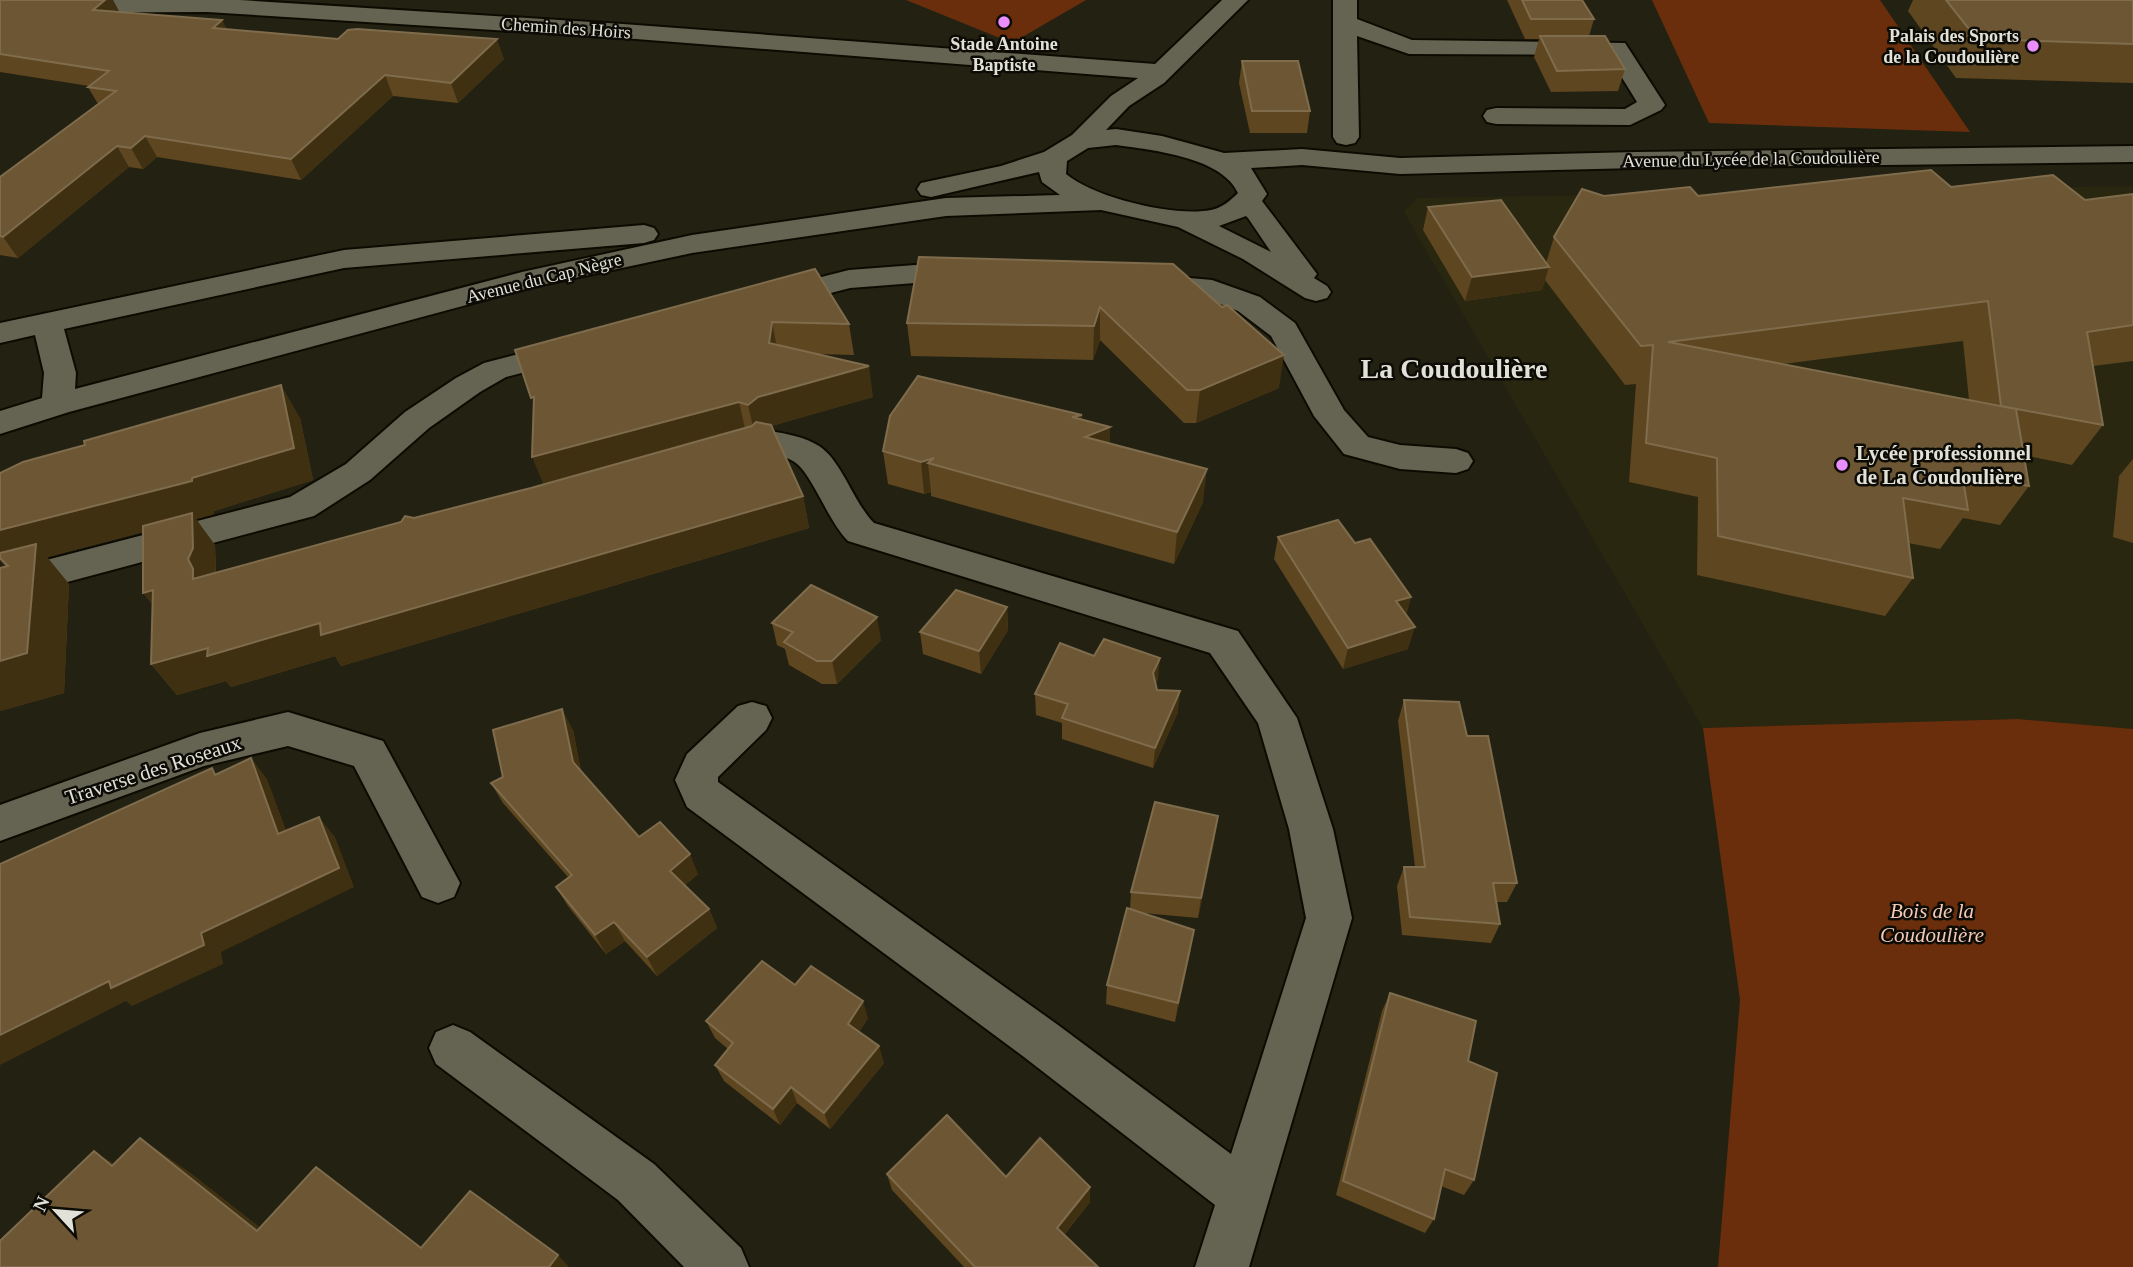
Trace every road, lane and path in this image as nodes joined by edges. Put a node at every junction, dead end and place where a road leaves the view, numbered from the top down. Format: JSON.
{"nodes":[{"id":1,"x":1236,"y":0,"type":"edge"},
{"id":2,"x":210,"y":3,"type":"edge"},
{"id":3,"x":0,"y":6,"type":"edge"},
{"id":4,"x":1345,"y":12,"type":"edge"},
{"id":5,"x":1072,"y":65,"type":"junction"},
{"id":6,"x":1162,"y":98,"type":"junction"},
{"id":7,"x":1120,"y":101,"type":"junction"},
{"id":8,"x":1496,"y":116,"type":"dead end"},
{"id":9,"x":1346,"y":137,"type":"dead end"},
{"id":10,"x":1081,"y":141,"type":"junction"},
{"id":11,"x":2133,"y":154,"type":"edge"},
{"id":12,"x":1054,"y":158,"type":"junction"},
{"id":13,"x":1217,"y":162,"type":"junction"},
{"id":14,"x":1370,"y":165,"type":"junction"},
{"id":15,"x":1250,"y":198,"type":"junction"},
{"id":16,"x":1101,"y":202,"type":"junction"},
{"id":17,"x":1187,"y":221,"type":"junction"},
{"id":18,"x":997,"y":277,"type":"edge"},
{"id":19,"x":1119,"y":282,"type":"edge"},
{"id":20,"x":744,"y":306,"type":"edge"},
{"id":21,"x":47,"y":322,"type":"junction"},
{"id":22,"x":0,"y":333,"type":"edge"},
{"id":23,"x":600,"y":343,"type":"edge"},
{"id":24,"x":58,"y":404,"type":"junction"},
{"id":25,"x":0,"y":423,"type":"edge"},
{"id":26,"x":751,"y":447,"type":"edge"},
{"id":27,"x":1456,"y":461,"type":"dead end"},
{"id":28,"x":0,"y":586,"type":"edge"},
{"id":29,"x":752,"y":718,"type":"dead end"},
{"id":30,"x":0,"y":823,"type":"edge"},
{"id":31,"x":438,"y":883,"type":"dead end"},
{"id":32,"x":453,"y":1048,"type":"dead end"},
{"id":33,"x":1244,"y":1195,"type":"junction"},
{"id":34,"x":722,"y":1267,"type":"edge"},
{"id":35,"x":1222,"y":1267,"type":"edge"}],
"edges":[{"from":1,"to":6,"type":"street"},
{"from":2,"to":3,"type":"street","name":"Chemin des Hoirs"},
{"from":2,"to":5,"type":"street","name":"Chemin des Hoirs"},
{"from":4,"to":8,"type":"street"},
{"from":4,"to":9,"type":"street"},
{"from":5,"to":6,"type":"street","name":"Chemin des Hoirs"},
{"from":5,"to":7,"type":"street"},
{"from":6,"to":7,"type":"street"},
{"from":6,"to":10,"type":"street"},
{"from":6,"to":13,"type":"street"},
{"from":7,"to":10,"type":"street"},
{"from":10,"to":12,"type":"street","name":"Avenue du Cap Nègre"},
{"from":11,"to":14,"type":"street","name":"Avenue du Lycée de la Coudoulière"},
{"from":12,"to":16,"type":"street"},
{"from":12,"to":21,"type":"street","name":"Avenue du Cap Nègre"},
{"from":13,"to":14,"type":"street","name":"Avenue du Lycée de la Coudoulière"},
{"from":13,"to":15,"type":"street"},
{"from":14,"to":15,"type":"street","name":"Avenue du Lycée de la Coudoulière"},
{"from":15,"to":17,"type":"street","name":"Avenue du Lycée de la Coudoulière"},
{"from":15,"to":17,"type":"street"},
{"from":16,"to":17,"type":"street"},
{"from":16,"to":24,"type":"street","name":"Avenue du Cap Nègre"},
{"from":18,"to":20,"type":"street"},
{"from":19,"to":27,"type":"street"},
{"from":21,"to":22,"type":"street","name":"Avenue du Cap Nègre"},
{"from":21,"to":24,"type":"street"},
{"from":23,"to":28,"type":"street"},
{"from":24,"to":25,"type":"street","name":"Avenue du Cap Nègre"},
{"from":26,"to":33,"type":"street"},
{"from":29,"to":33,"type":"street"},
{"from":30,"to":31,"type":"street","name":"Traverse des Roseaux"},
{"from":32,"to":34,"type":"street"},
{"from":33,"to":35,"type":"street"}]}
